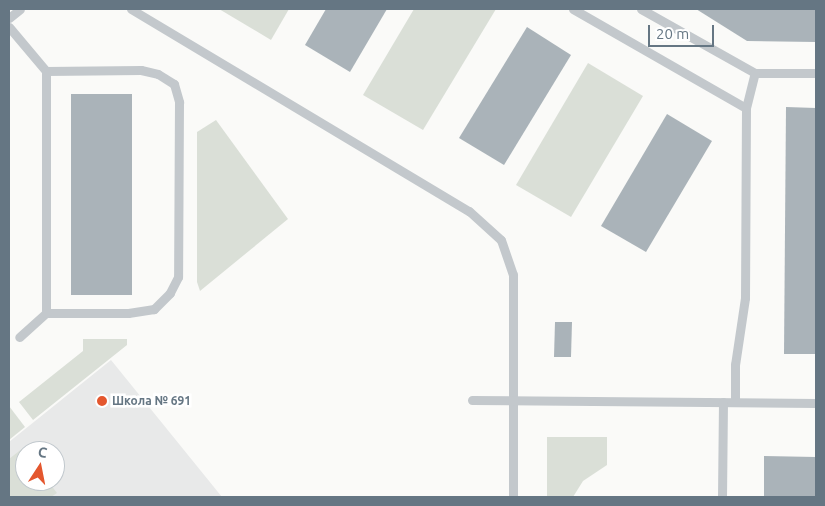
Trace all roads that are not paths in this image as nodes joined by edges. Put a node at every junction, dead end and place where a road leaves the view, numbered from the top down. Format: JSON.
{"nodes":[{"id":1,"x":20,"y":9,"type":"edge"},
{"id":2,"x":131,"y":9,"type":"edge"},
{"id":3,"x":573,"y":9,"type":"edge"},
{"id":4,"x":641,"y":9,"type":"edge"},
{"id":5,"x":9,"y":18,"type":"edge"},
{"id":6,"x":9,"y":27,"type":"edge"},
{"id":7,"x":46,"y":71,"type":"junction"},
{"id":8,"x":755,"y":73,"type":"junction"},
{"id":9,"x":816,"y":73,"type":"edge"},
{"id":10,"x":746,"y":108,"type":"junction"},
{"id":11,"x":46,"y":313,"type":"junction"},
{"id":12,"x":19,"y":337,"type":"dead end"},
{"id":13,"x":472,"y":400,"type":"dead end"},
{"id":14,"x":514,"y":400,"type":"junction"},
{"id":15,"x":723,"y":402,"type":"junction"},
{"id":16,"x":735,"y":402,"type":"junction"},
{"id":17,"x":816,"y":403,"type":"edge"},
{"id":18,"x":513,"y":497,"type":"edge"},
{"id":19,"x":722,"y":497,"type":"edge"}],
"edges":[{"from":1,"to":5,"type":"lane"},
{"from":2,"to":14,"type":"lane"},
{"from":3,"to":10,"type":"lane"},
{"from":4,"to":8,"type":"lane"},
{"from":6,"to":7,"type":"lane"},
{"from":7,"to":11,"type":"lane"},
{"from":7,"to":11,"type":"lane"},
{"from":8,"to":9,"type":"lane"},
{"from":8,"to":10,"type":"lane"},
{"from":10,"to":16,"type":"lane"},
{"from":11,"to":12,"type":"lane"},
{"from":13,"to":14,"type":"lane"},
{"from":14,"to":15,"type":"lane"},
{"from":14,"to":18,"type":"lane"},
{"from":15,"to":16,"type":"lane"},
{"from":15,"to":19,"type":"lane"},
{"from":16,"to":17,"type":"lane"}]}
